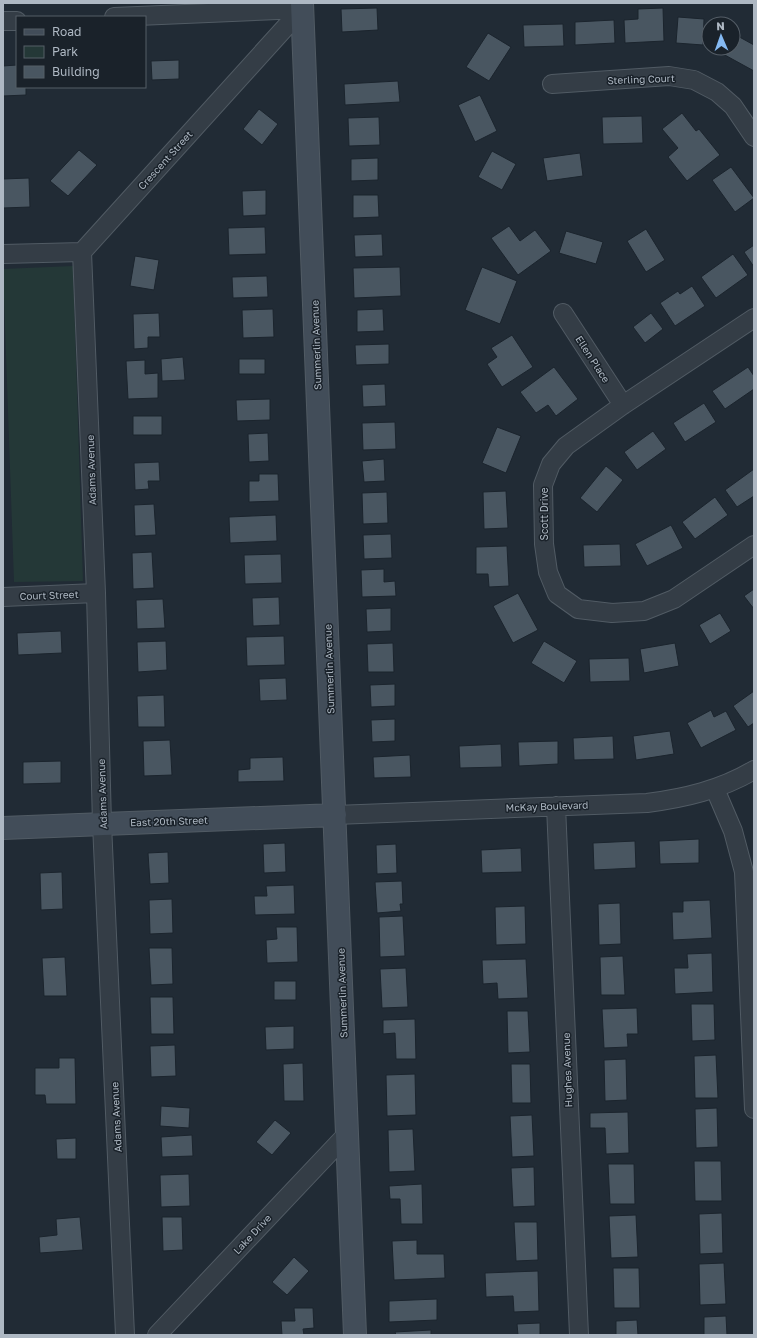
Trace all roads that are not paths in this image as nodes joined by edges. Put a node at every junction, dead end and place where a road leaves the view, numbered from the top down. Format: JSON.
{"nodes":[{"id":1,"x":302,"y":6,"type":"edge"},
{"id":2,"x":131,"y":16,"type":"edge"},
{"id":3,"x":3,"y":21,"type":"edge"},
{"id":4,"x":16,"y":21,"type":"edge"},
{"id":5,"x":552,"y":84,"type":"dead end"},
{"id":6,"x":754,"y":137,"type":"edge"},
{"id":7,"x":82,"y":252,"type":"junction"},
{"id":8,"x":3,"y":254,"type":"edge"},
{"id":9,"x":563,"y":313,"type":"dead end"},
{"id":10,"x":754,"y":318,"type":"edge"},
{"id":11,"x":623,"y":405,"type":"junction"},
{"id":12,"x":754,"y":545,"type":"edge"},
{"id":13,"x":96,"y":593,"type":"junction"},
{"id":14,"x":3,"y":597,"type":"edge"},
{"id":15,"x":754,"y":770,"type":"edge"},
{"id":16,"x":715,"y":789,"type":"junction"},
{"id":17,"x":556,"y":806,"type":"junction"},
{"id":18,"x":334,"y":814,"type":"junction"},
{"id":19,"x":102,"y":824,"type":"junction"},
{"id":20,"x":3,"y":828,"type":"edge"},
{"id":21,"x":754,"y":1110,"type":"edge"},
{"id":22,"x":347,"y":1134,"type":"junction"},
{"id":23,"x":126,"y":1335,"type":"edge"},
{"id":24,"x":158,"y":1335,"type":"edge"},
{"id":25,"x":355,"y":1335,"type":"edge"},
{"id":26,"x":578,"y":1335,"type":"edge"}],
"edges":[{"from":1,"to":2,"type":"street"},
{"from":1,"to":7,"type":"street","name":"Crescent Street"},
{"from":1,"to":18,"type":"street","name":"Summerlin Avenue"},
{"from":3,"to":4,"type":"street"},
{"from":5,"to":6,"type":"street","name":"Sterling Court"},
{"from":7,"to":8,"type":"street"},
{"from":7,"to":13,"type":"street","name":"Adams Avenue"},
{"from":9,"to":11,"type":"street","name":"Ellen Place"},
{"from":10,"to":11,"type":"street","name":"Scott Drive"},
{"from":11,"to":12,"type":"street","name":"Scott Drive"},
{"from":13,"to":14,"type":"street","name":"Court Street"},
{"from":13,"to":19,"type":"street","name":"Adams Avenue"},
{"from":15,"to":16,"type":"street","name":"McKay Boulevard"},
{"from":16,"to":17,"type":"street","name":"McKay Boulevard"},
{"from":16,"to":21,"type":"street"},
{"from":17,"to":18,"type":"street","name":"McKay Boulevard"},
{"from":17,"to":26,"type":"street","name":"Hughes Avenue"},
{"from":18,"to":19,"type":"street","name":"East 20th Street"},
{"from":18,"to":22,"type":"street","name":"Summerlin Avenue"},
{"from":19,"to":20,"type":"street","name":"East 20th Street"},
{"from":19,"to":23,"type":"street","name":"Adams Avenue"},
{"from":22,"to":24,"type":"street","name":"Lake Drive"},
{"from":22,"to":25,"type":"street","name":"Summerlin Avenue"}]}
